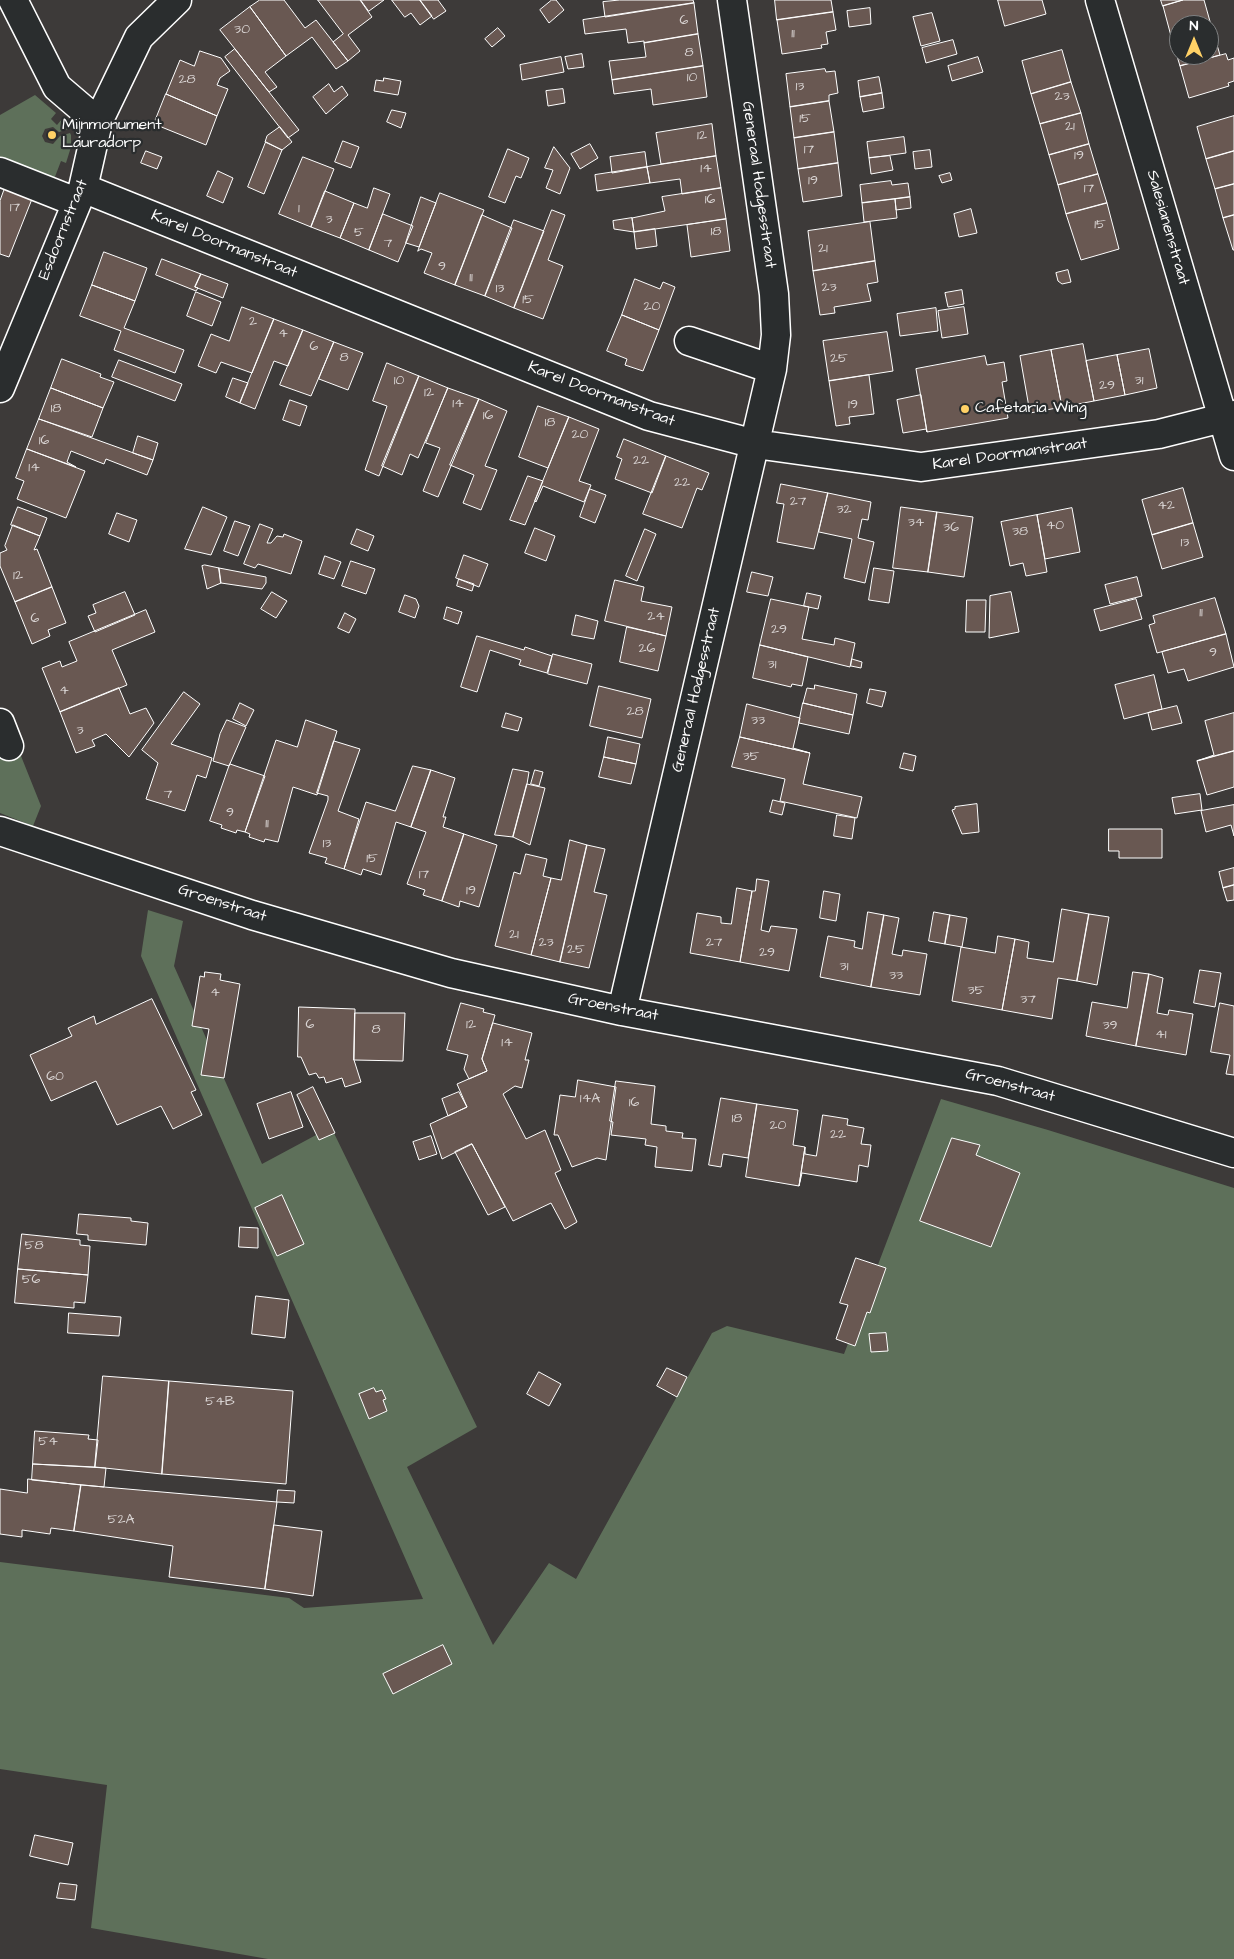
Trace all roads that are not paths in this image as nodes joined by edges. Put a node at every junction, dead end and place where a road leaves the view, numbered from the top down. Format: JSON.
{"nodes":[{"id":1,"x":13,"y":0,"type":"edge"},
{"id":2,"x":177,"y":0,"type":"edge"},
{"id":3,"x":732,"y":0,"type":"edge"},
{"id":4,"x":1100,"y":0,"type":"edge"},
{"id":5,"x":98,"y":122,"type":"junction"},
{"id":6,"x":0,"y":172,"type":"edge"},
{"id":7,"x":80,"y":195,"type":"junction"},
{"id":8,"x":688,"y":341,"type":"dead end"},
{"id":9,"x":772,"y":370,"type":"junction"},
{"id":10,"x":0,"y":388,"type":"edge"},
{"id":11,"x":1228,"y":416,"type":"edge"},
{"id":12,"x":755,"y":444,"type":"junction"},
{"id":13,"x":1234,"y":456,"type":"edge"},
{"id":14,"x":0,"y":831,"type":"edge"},
{"id":15,"x":622,"y":1011,"type":"junction"},
{"id":16,"x":1234,"y":1153,"type":"edge"}],
"edges":[{"from":1,"to":5,"type":"street"},
{"from":2,"to":5,"type":"street","name":"Esdoornstraat"},
{"from":3,"to":9,"type":"street","name":"Generaal Hodgesstraat"},
{"from":4,"to":11,"type":"street","name":"Salesianenstraat"},
{"from":5,"to":7,"type":"street","name":"Esdoornstraat"},
{"from":6,"to":7,"type":"street","name":"Karel Doormanstraat"},
{"from":7,"to":10,"type":"street","name":"Esdoornstraat"},
{"from":7,"to":12,"type":"street","name":"Karel Doormanstraat"},
{"from":8,"to":9,"type":"street"},
{"from":9,"to":12,"type":"street","name":"Generaal Hodgesstraat"},
{"from":11,"to":12,"type":"street","name":"Karel Doormanstraat"},
{"from":11,"to":13,"type":"street","name":"Salesianenstraat"},
{"from":12,"to":15,"type":"street","name":"Generaal Hodgesstraat"},
{"from":14,"to":15,"type":"street","name":"Groenstraat"},
{"from":15,"to":16,"type":"street","name":"Groenstraat"}]}
